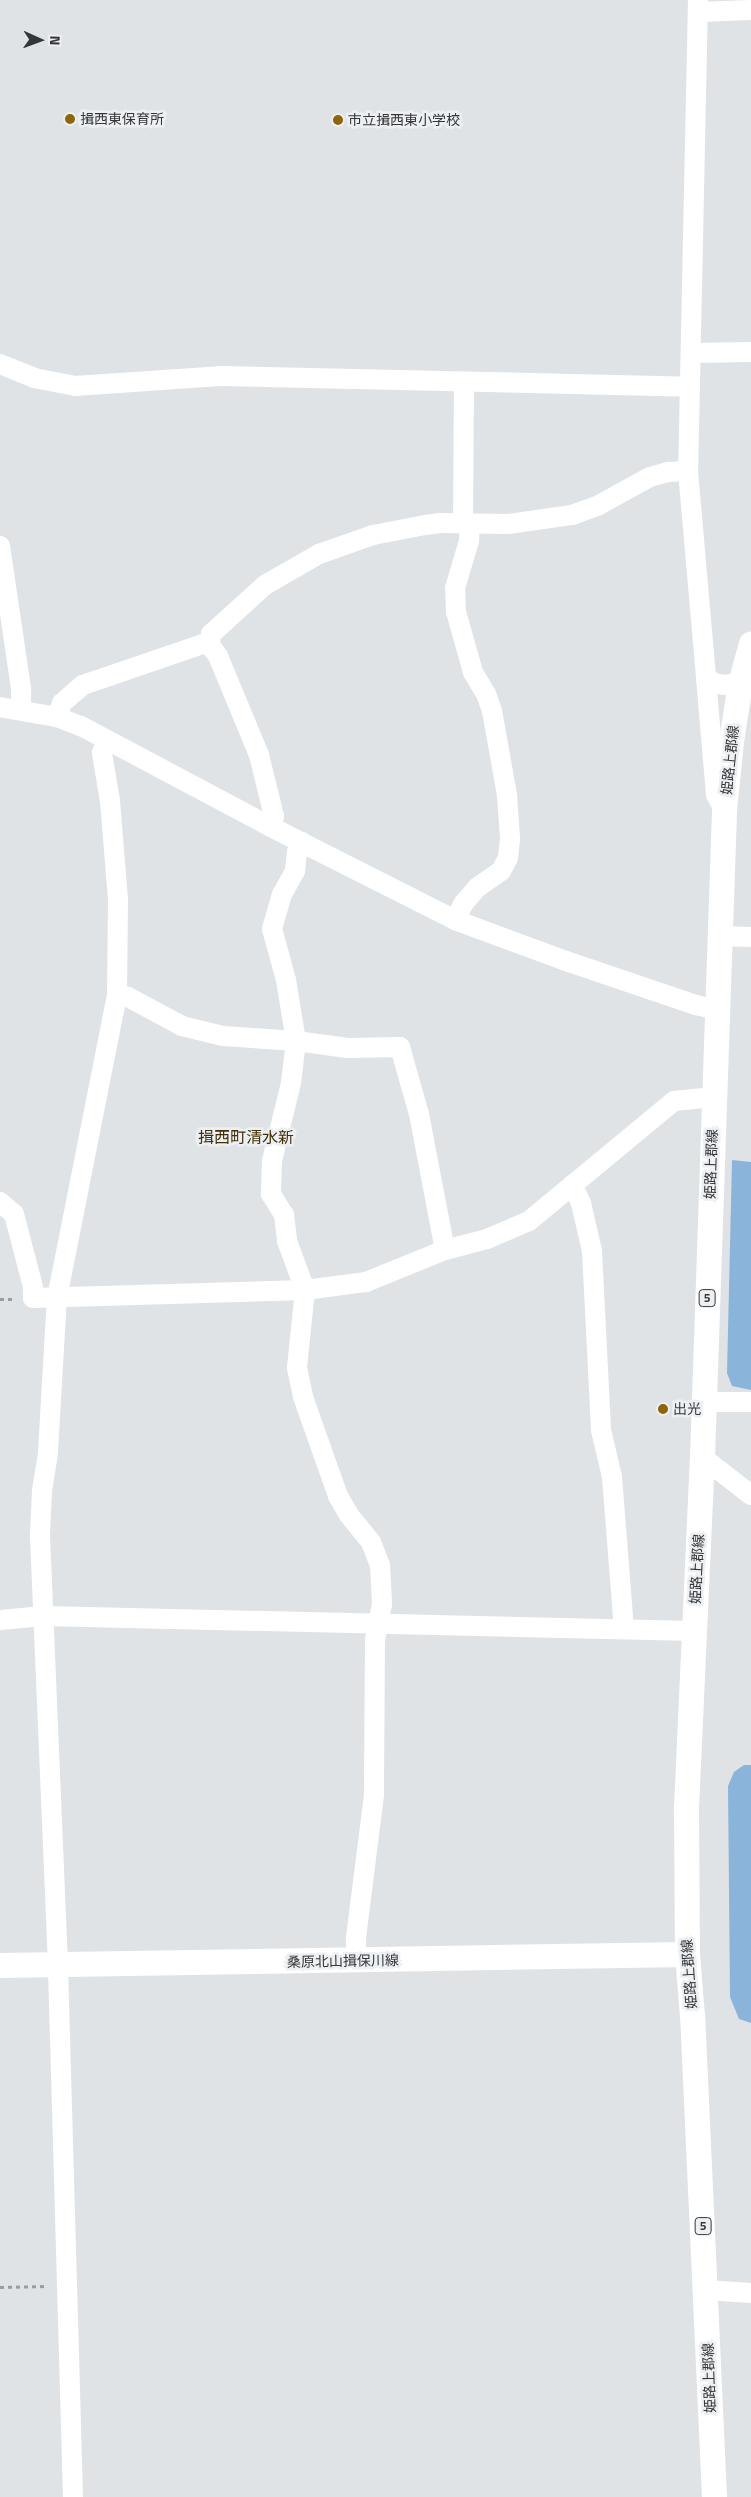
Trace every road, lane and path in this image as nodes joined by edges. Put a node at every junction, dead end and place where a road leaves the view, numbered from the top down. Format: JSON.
{"nodes":[{"id":1,"x":699,"y":6,"type":"edge"},
{"id":2,"x":751,"y":10,"type":"edge"},
{"id":3,"x":751,"y":352,"type":"edge"},
{"id":4,"x":690,"y":353,"type":"junction"},
{"id":5,"x":0,"y":364,"type":"edge"},
{"id":6,"x":464,"y":382,"type":"junction"},
{"id":7,"x":689,"y":386,"type":"junction"},
{"id":8,"x":688,"y":471,"type":"junction"},
{"id":9,"x":466,"y":524,"type":"junction"},
{"id":10,"x":0,"y":546,"type":"edge"},
{"id":11,"x":751,"y":643,"type":"edge"},
{"id":12,"x":210,"y":645,"type":"junction"},
{"id":13,"x":706,"y":678,"type":"junction"},
{"id":14,"x":740,"y":683,"type":"junction"},
{"id":15,"x":0,"y":707,"type":"edge"},
{"id":16,"x":21,"y":710,"type":"junction"},
{"id":17,"x":57,"y":717,"type":"junction"},
{"id":18,"x":106,"y":740,"type":"junction"},
{"id":19,"x":724,"y":810,"type":"junction"},
{"id":20,"x":272,"y":827,"type":"junction"},
{"id":21,"x":302,"y":842,"type":"junction"},
{"id":22,"x":455,"y":920,"type":"junction"},
{"id":23,"x":720,"y":936,"type":"junction"},
{"id":24,"x":751,"y":937,"type":"edge"},
{"id":25,"x":116,"y":994,"type":"junction"},
{"id":26,"x":718,"y":1010,"type":"junction"},
{"id":27,"x":296,"y":1041,"type":"junction"},
{"id":28,"x":714,"y":1097,"type":"junction"},
{"id":29,"x":572,"y":1185,"type":"junction"},
{"id":30,"x":0,"y":1202,"type":"edge"},
{"id":31,"x":445,"y":1250,"type":"junction"},
{"id":32,"x":305,"y":1290,"type":"junction"},
{"id":33,"x":56,"y":1298,"type":"junction"},
{"id":34,"x":703,"y":1402,"type":"junction"},
{"id":35,"x":751,"y":1402,"type":"edge"},
{"id":36,"x":702,"y":1457,"type":"junction"},
{"id":37,"x":751,"y":1494,"type":"edge"},
{"id":38,"x":43,"y":1616,"type":"junction"},
{"id":39,"x":0,"y":1620,"type":"edge"},
{"id":40,"x":378,"y":1624,"type":"junction"},
{"id":41,"x":624,"y":1629,"type":"junction"},
{"id":42,"x":694,"y":1631,"type":"junction"},
{"id":43,"x":687,"y":1954,"type":"junction"},
{"id":44,"x":356,"y":1960,"type":"junction"},
{"id":45,"x":0,"y":1965,"type":"edge"},
{"id":46,"x":58,"y":1965,"type":"junction"},
{"id":47,"x":68,"y":2286,"type":"junction"},
{"id":48,"x":0,"y":2287,"type":"edge"},
{"id":49,"x":706,"y":2290,"type":"junction"},
{"id":50,"x":751,"y":2293,"type":"edge"},
{"id":51,"x":73,"y":2497,"type":"edge"},
{"id":52,"x":714,"y":2497,"type":"edge"}],
"edges":[{"from":1,"to":2,"type":"street"},
{"from":1,"to":4,"type":"street"},
{"from":3,"to":4,"type":"street"},
{"from":4,"to":7,"type":"street"},
{"from":5,"to":6,"type":"street"},
{"from":6,"to":7,"type":"street"},
{"from":6,"to":9,"type":"street"},
{"from":7,"to":8,"type":"street"},
{"from":8,"to":9,"type":"street"},
{"from":8,"to":13,"type":"street"},
{"from":9,"to":12,"type":"street"},
{"from":9,"to":22,"type":"street"},
{"from":10,"to":16,"type":"street"},
{"from":11,"to":14,"type":"main road","name":"姫路上郡線","number":"5"},
{"from":12,"to":17,"type":"street"},
{"from":12,"to":20,"type":"street"},
{"from":13,"to":14,"type":"street"},
{"from":13,"to":19,"type":"street"},
{"from":14,"to":19,"type":"main road","name":"姫路上郡線","number":"5"},
{"from":15,"to":16,"type":"street"},
{"from":16,"to":17,"type":"street"},
{"from":17,"to":18,"type":"street"},
{"from":18,"to":20,"type":"street"},
{"from":18,"to":25,"type":"street"},
{"from":19,"to":23,"type":"main road","name":"姫路上郡線","number":"5"},
{"from":20,"to":21,"type":"street"},
{"from":21,"to":22,"type":"street"},
{"from":21,"to":27,"type":"street"},
{"from":22,"to":26,"type":"street"},
{"from":23,"to":24,"type":"street"},
{"from":23,"to":26,"type":"main road","name":"姫路上郡線","number":"5"},
{"from":25,"to":27,"type":"street"},
{"from":25,"to":33,"type":"street"},
{"from":26,"to":28,"type":"main road","name":"姫路上郡線","number":"5"},
{"from":27,"to":31,"type":"street"},
{"from":27,"to":32,"type":"street"},
{"from":28,"to":29,"type":"street"},
{"from":28,"to":34,"type":"main road","name":"姫路上郡線","number":"5"},
{"from":29,"to":31,"type":"street"},
{"from":29,"to":41,"type":"street"},
{"from":30,"to":33,"type":"street"},
{"from":31,"to":32,"type":"street"},
{"from":32,"to":33,"type":"street"},
{"from":32,"to":40,"type":"street"},
{"from":33,"to":38,"type":"street"},
{"from":34,"to":35,"type":"street"},
{"from":34,"to":36,"type":"main road","name":"姫路上郡線","number":"5"},
{"from":36,"to":37,"type":"street"},
{"from":36,"to":42,"type":"main road","name":"姫路上郡線","number":"5"},
{"from":38,"to":39,"type":"street"},
{"from":38,"to":40,"type":"street"},
{"from":38,"to":46,"type":"street"},
{"from":40,"to":41,"type":"street"},
{"from":40,"to":44,"type":"street"},
{"from":41,"to":42,"type":"street"},
{"from":42,"to":43,"type":"main road","name":"姫路上郡線","number":"5"},
{"from":43,"to":44,"type":"main road","name":"桑原北山揖保川線"},
{"from":43,"to":49,"type":"main road","name":"姫路上郡線","number":"5"},
{"from":44,"to":46,"type":"main road","name":"桑原北山揖保川線"},
{"from":45,"to":46,"type":"main road","name":"桑原北山揖保川線"},
{"from":46,"to":47,"type":"street"},
{"from":47,"to":48,"type":"path"},
{"from":47,"to":51,"type":"street"},
{"from":49,"to":50,"type":"street"},
{"from":49,"to":52,"type":"main road","name":"姫路上郡線","number":"5"}]}
